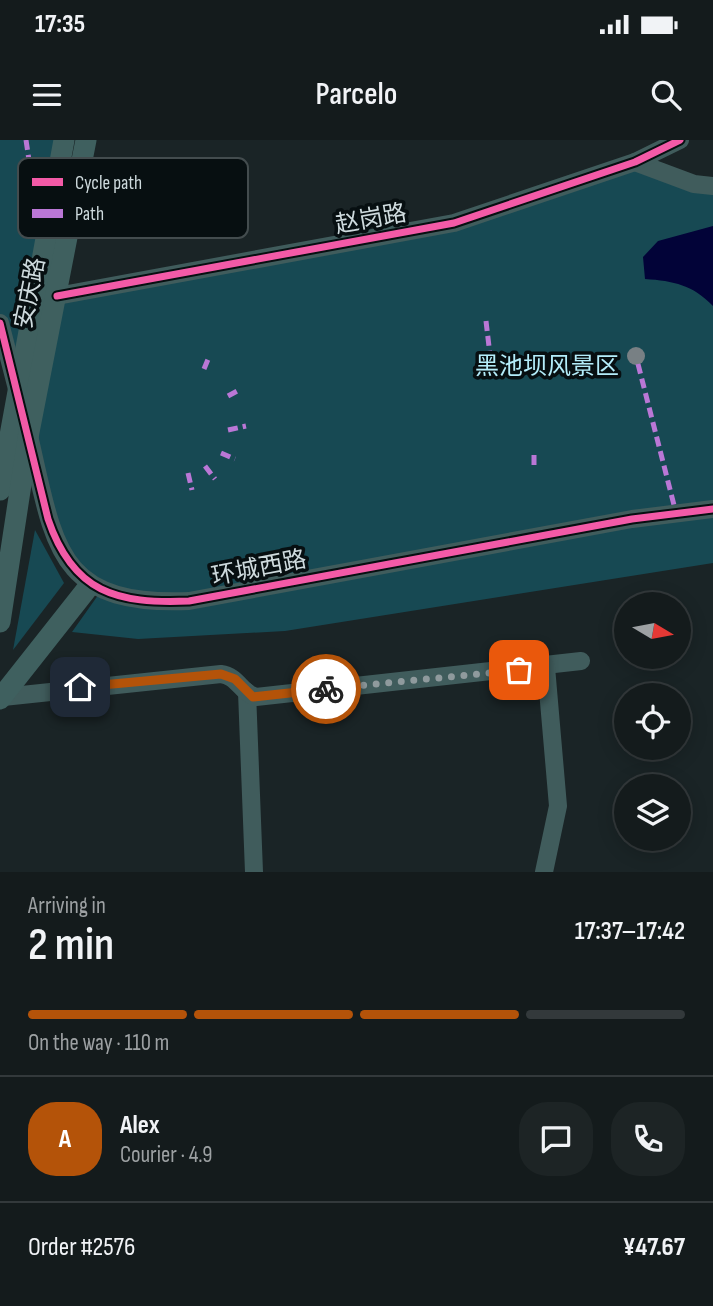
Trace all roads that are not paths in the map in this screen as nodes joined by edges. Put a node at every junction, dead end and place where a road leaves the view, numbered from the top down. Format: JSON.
{"nodes":[{"id":1,"x":64,"y":140,"type":"edge"},
{"id":2,"x":86,"y":140,"type":"edge"},
{"id":3,"x":680,"y":140,"type":"edge"},
{"id":4,"x":61,"y":158,"type":"edge"},
{"id":5,"x":83,"y":158,"type":"edge"},
{"id":6,"x":635,"y":162,"type":"junction"},
{"id":7,"x":713,"y":186,"type":"edge"},
{"id":8,"x":47,"y":238,"type":"edge"},
{"id":9,"x":68,"y":238,"type":"edge"},
{"id":10,"x":57,"y":296,"type":"junction"},
{"id":11,"x":0,"y":323,"type":"edge"},
{"id":12,"x":19,"y":393,"type":"junction"},
{"id":13,"x":29,"y":432,"type":"junction"},
{"id":14,"x":0,"y":483,"type":"edge"},
{"id":15,"x":713,"y":509,"type":"edge"},
{"id":16,"x":90,"y":585,"type":"junction"},
{"id":17,"x":0,"y":622,"type":"edge"},
{"id":18,"x":581,"y":661,"type":"dead end"},
{"id":19,"x":546,"y":667,"type":"junction"},
{"id":20,"x":247,"y":692,"type":"junction"},
{"id":21,"x":1,"y":698,"type":"edge"},
{"id":22,"x":254,"y":872,"type":"edge"},
{"id":23,"x":544,"y":872,"type":"edge"}],
"edges":[{"from":1,"to":4,"type":"main road","name":"安庆路"},
{"from":2,"to":5,"type":"main road","name":"安庆路"},
{"from":3,"to":6,"type":"street","name":"赵岗路"},
{"from":6,"to":7,"type":"street"},
{"from":6,"to":10,"type":"street","name":"赵岗路"},
{"from":8,"to":12,"type":"main road","name":"安庆路"},
{"from":9,"to":10,"type":"main road","name":"安庆路"},
{"from":10,"to":13,"type":"main road","name":"安庆路"},
{"from":11,"to":12,"type":"street","name":"环城西路"},
{"from":12,"to":13,"type":"street","name":"环城西路"},
{"from":12,"to":14,"type":"main road","name":"安庆路"},
{"from":13,"to":16,"type":"street","name":"环城西路"},
{"from":13,"to":17,"type":"main road","name":"安庆路"},
{"from":15,"to":16,"type":"street","name":"环城西路"},
{"from":16,"to":21,"type":"main road"},
{"from":18,"to":19,"type":"street"},
{"from":19,"to":20,"type":"street"},
{"from":19,"to":23,"type":"street"},
{"from":20,"to":21,"type":"street"},
{"from":20,"to":22,"type":"street"}]}
